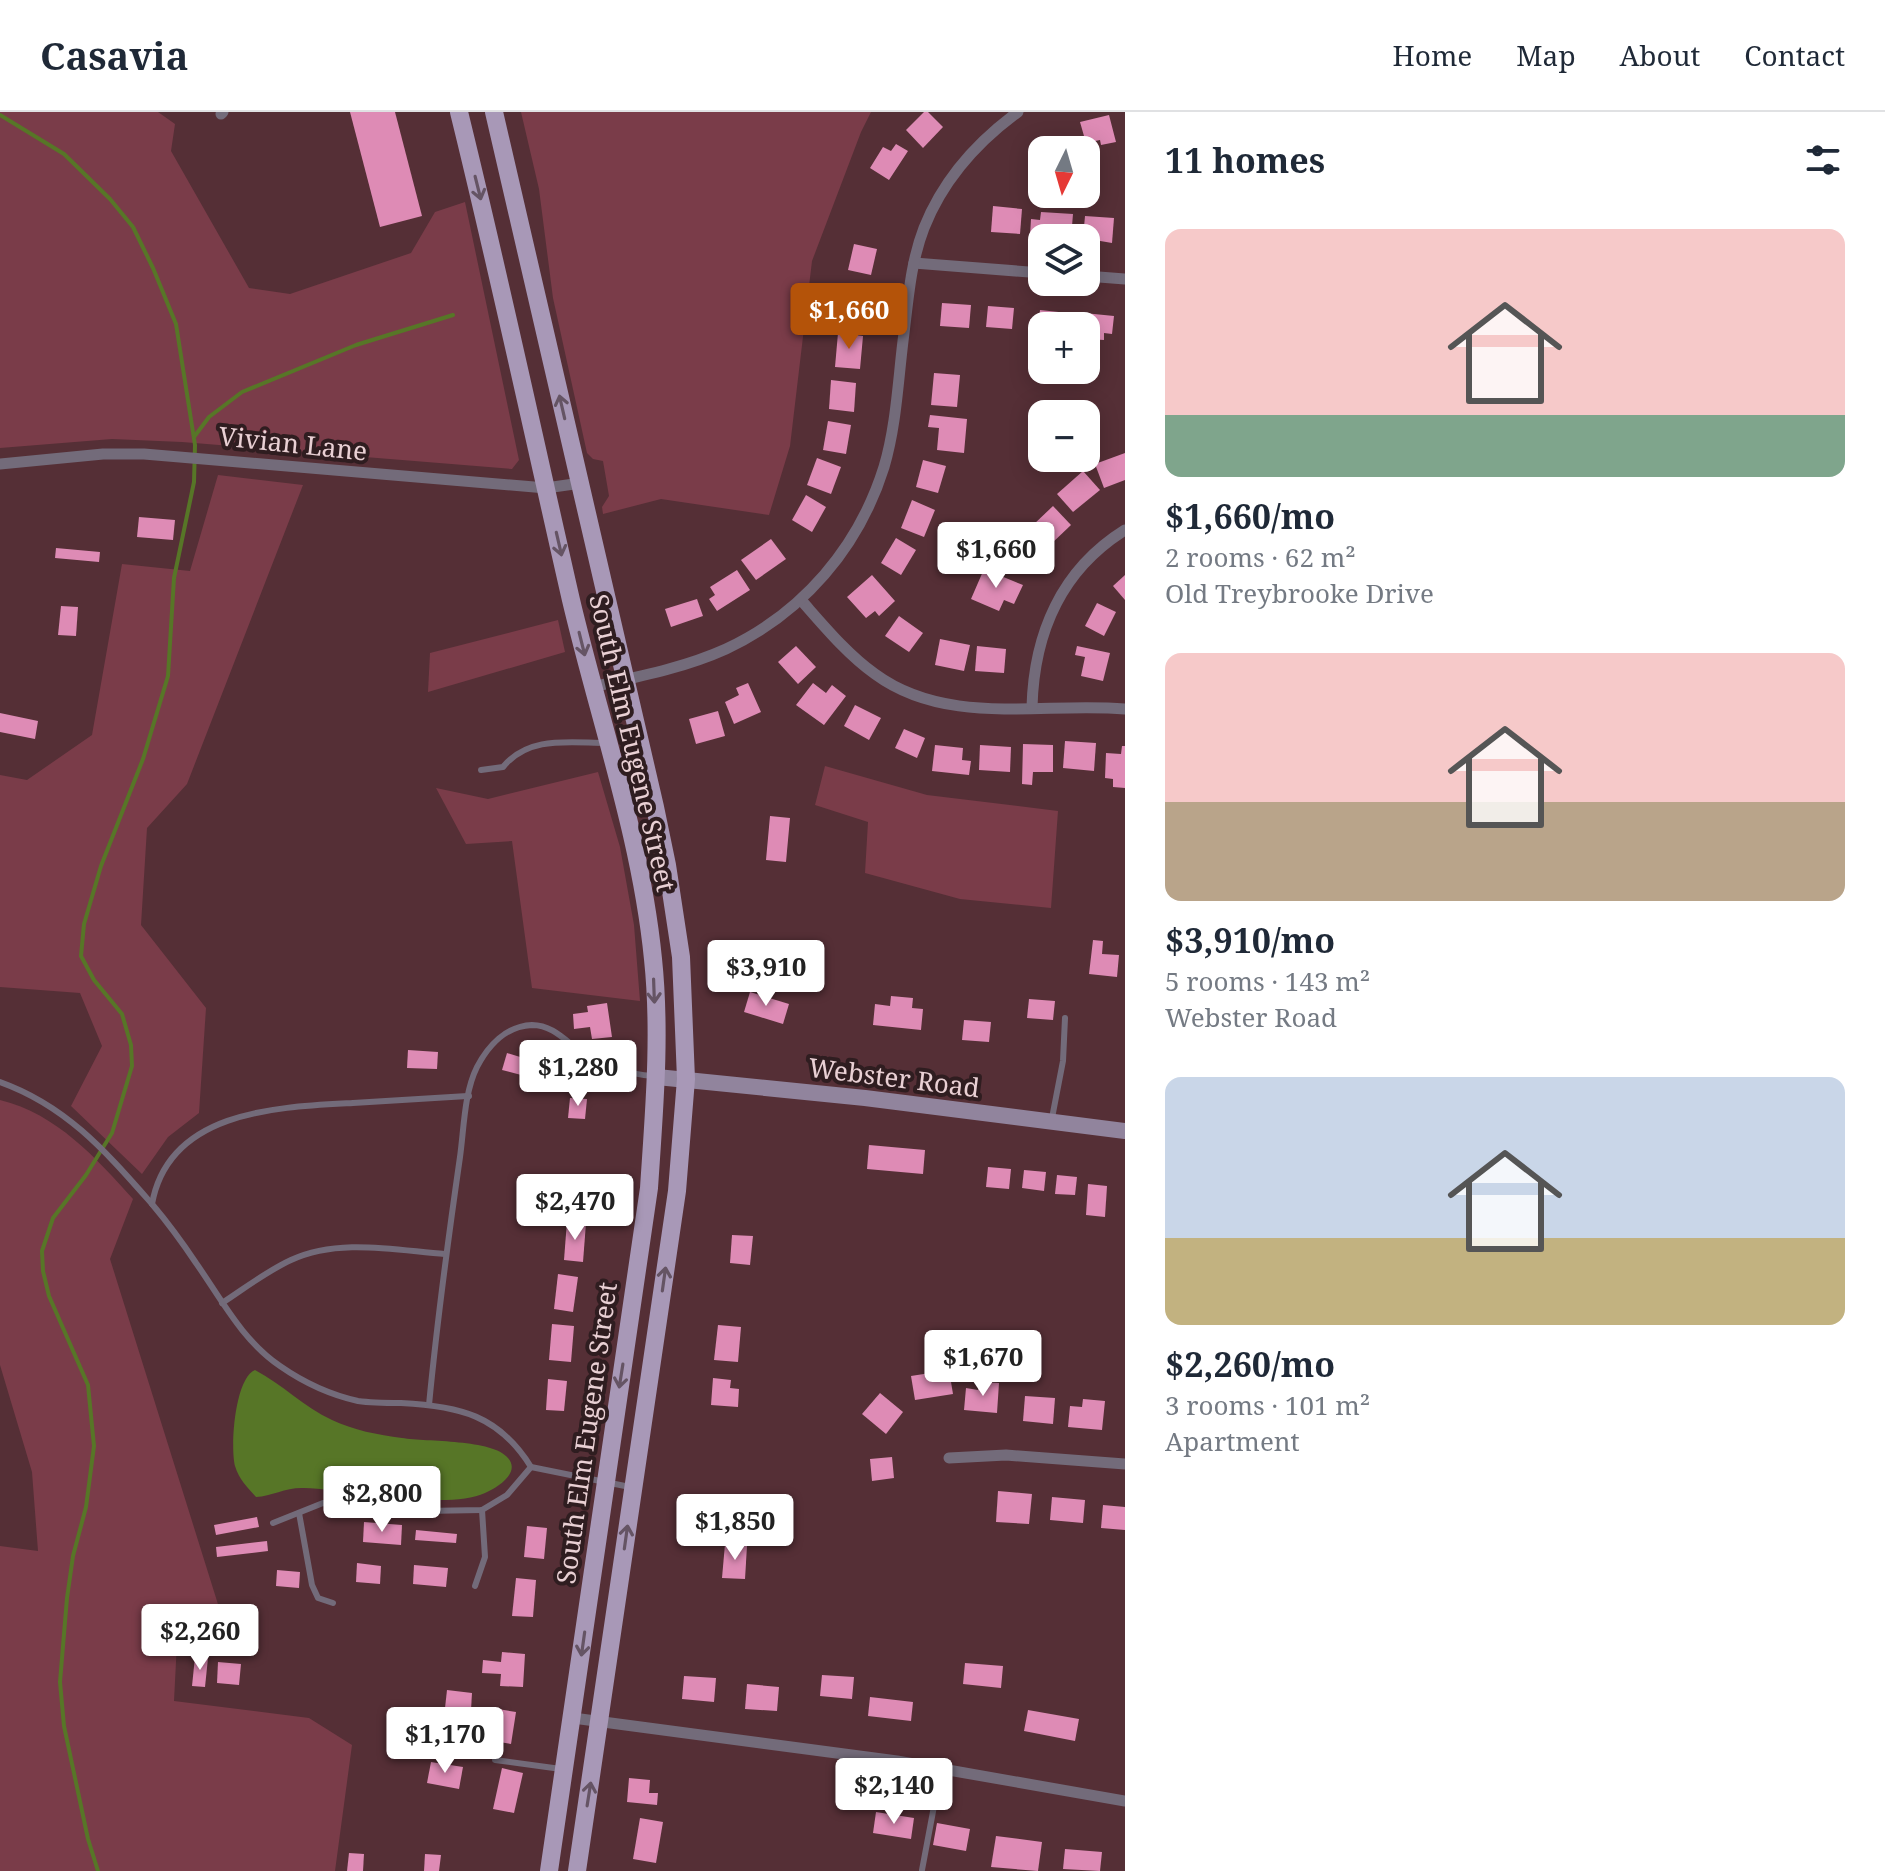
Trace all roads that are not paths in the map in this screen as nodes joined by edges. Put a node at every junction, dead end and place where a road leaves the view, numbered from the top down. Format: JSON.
{"nodes":[{"id":1,"x":459,"y":112,"type":"edge"},
{"id":2,"x":494,"y":112,"type":"edge"},
{"id":3,"x":1018,"y":112,"type":"edge"},
{"id":4,"x":914,"y":263,"type":"junction"},
{"id":5,"x":1028,"y":272,"type":"edge"},
{"id":6,"x":1100,"y":277,"type":"edge"},
{"id":7,"x":1125,"y":279,"type":"edge"},
{"id":8,"x":0,"y":464,"type":"edge"},
{"id":9,"x":581,"y":483,"type":"junction"},
{"id":10,"x":546,"y":488,"type":"junction"},
{"id":11,"x":1125,"y":530,"type":"edge"},
{"id":12,"x":801,"y":600,"type":"junction"},
{"id":13,"x":625,"y":680,"type":"junction"},
{"id":14,"x":592,"y":687,"type":"junction"},
{"id":15,"x":1032,"y":707,"type":"junction"},
{"id":16,"x":1125,"y":709,"type":"edge"},
{"id":17,"x":607,"y":743,"type":"junction"},
{"id":18,"x":481,"y":770,"type":"dead end"},
{"id":19,"x":1065,"y":1018,"type":"dead end"},
{"id":20,"x":657,"y":1077,"type":"junction"},
{"id":21,"x":686,"y":1079,"type":"junction"},
{"id":22,"x":0,"y":1082,"type":"edge"},
{"id":23,"x":469,"y":1096,"type":"junction"},
{"id":24,"x":1051,"y":1122,"type":"junction"},
{"id":25,"x":1125,"y":1131,"type":"edge"},
{"id":26,"x":152,"y":1204,"type":"junction"},
{"id":27,"x":445,"y":1254,"type":"junction"},
{"id":28,"x":222,"y":1303,"type":"junction"},
{"id":29,"x":429,"y":1405,"type":"junction"},
{"id":30,"x":949,"y":1458,"type":"dead end"},
{"id":31,"x":1125,"y":1464,"type":"edge"},
{"id":32,"x":531,"y":1467,"type":"junction"},
{"id":33,"x":605,"y":1483,"type":"junction"},
{"id":34,"x":633,"y":1487,"type":"junction"},
{"id":35,"x":482,"y":1510,"type":"junction"},
{"id":36,"x":299,"y":1513,"type":"junction"},
{"id":37,"x":273,"y":1523,"type":"dead end"},
{"id":38,"x":475,"y":1586,"type":"dead end"},
{"id":39,"x":333,"y":1603,"type":"dead end"},
{"id":40,"x":573,"y":1718,"type":"junction"},
{"id":41,"x":600,"y":1722,"type":"junction"},
{"id":42,"x":495,"y":1760,"type":"dead end"},
{"id":43,"x":565,"y":1769,"type":"junction"},
{"id":44,"x":941,"y":1769,"type":"junction"},
{"id":45,"x":1125,"y":1801,"type":"edge"},
{"id":46,"x":922,"y":1870,"type":"edge"},
{"id":47,"x":549,"y":1871,"type":"edge"},
{"id":48,"x":577,"y":1871,"type":"edge"}],
"edges":[{"from":1,"to":10,"type":"main road","name":"South Elm Eugene Street","one_way":true},
{"from":9,"to":2,"type":"main road","name":"South Elm Eugene Street","one_way":true},
{"from":3,"to":4,"type":"street"},
{"from":4,"to":5,"type":"street"},
{"from":4,"to":12,"type":"street"},
{"from":6,"to":7,"type":"street"},
{"from":8,"to":10,"type":"street","name":"Vivian Lane"},
{"from":9,"to":10,"type":"street","name":"Vivian Lane"},
{"from":9,"to":13,"type":"main road","name":"South Elm Eugene Street"},
{"from":10,"to":14,"type":"main road","name":"South Elm Eugene Street","one_way":true},
{"from":11,"to":15,"type":"street"},
{"from":12,"to":13,"type":"street"},
{"from":12,"to":15,"type":"street"},
{"from":13,"to":14,"type":"street"},
{"from":13,"to":21,"type":"main road","name":"South Elm Eugene Street"},
{"from":14,"to":17,"type":"main road","name":"South Elm Eugene Street"},
{"from":15,"to":16,"type":"street"},
{"from":17,"to":18,"type":"lane"},
{"from":17,"to":20,"type":"main road","name":"South Elm Eugene Street","one_way":true},
{"from":19,"to":24,"type":"lane"},
{"from":20,"to":21,"type":"street","name":"Webster Road"},
{"from":20,"to":23,"type":"lane"},
{"from":20,"to":33,"type":"main road","name":"South Elm Eugene Street","one_way":true},
{"from":21,"to":24,"type":"street","name":"Webster Road"},
{"from":34,"to":21,"type":"main road","name":"South Elm Eugene Street","one_way":true},
{"from":22,"to":26,"type":"lane"},
{"from":23,"to":26,"type":"lane"},
{"from":23,"to":27,"type":"lane"},
{"from":24,"to":25,"type":"street","name":"Webster Road"},
{"from":26,"to":28,"type":"lane"},
{"from":27,"to":28,"type":"lane"},
{"from":27,"to":29,"type":"lane"},
{"from":28,"to":29,"type":"lane"},
{"from":29,"to":32,"type":"lane"},
{"from":30,"to":31,"type":"street"},
{"from":32,"to":33,"type":"lane"},
{"from":32,"to":35,"type":"lane"},
{"from":33,"to":34,"type":"lane"},
{"from":33,"to":40,"type":"main road","name":"South Elm Eugene Street","one_way":true},
{"from":41,"to":34,"type":"main road","name":"South Elm Eugene Street","one_way":true},
{"from":35,"to":36,"type":"lane"},
{"from":35,"to":38,"type":"lane"},
{"from":36,"to":37,"type":"lane"},
{"from":36,"to":39,"type":"lane"},
{"from":40,"to":41,"type":"street"},
{"from":40,"to":43,"type":"main road","name":"South Elm Eugene Street"},
{"from":41,"to":44,"type":"street"},
{"from":48,"to":41,"type":"main road","name":"South Elm Eugene Street","one_way":true},
{"from":42,"to":43,"type":"lane"},
{"from":43,"to":47,"type":"main road","name":"South Elm Eugene Street"},
{"from":44,"to":45,"type":"street"},
{"from":44,"to":46,"type":"lane"}]}
